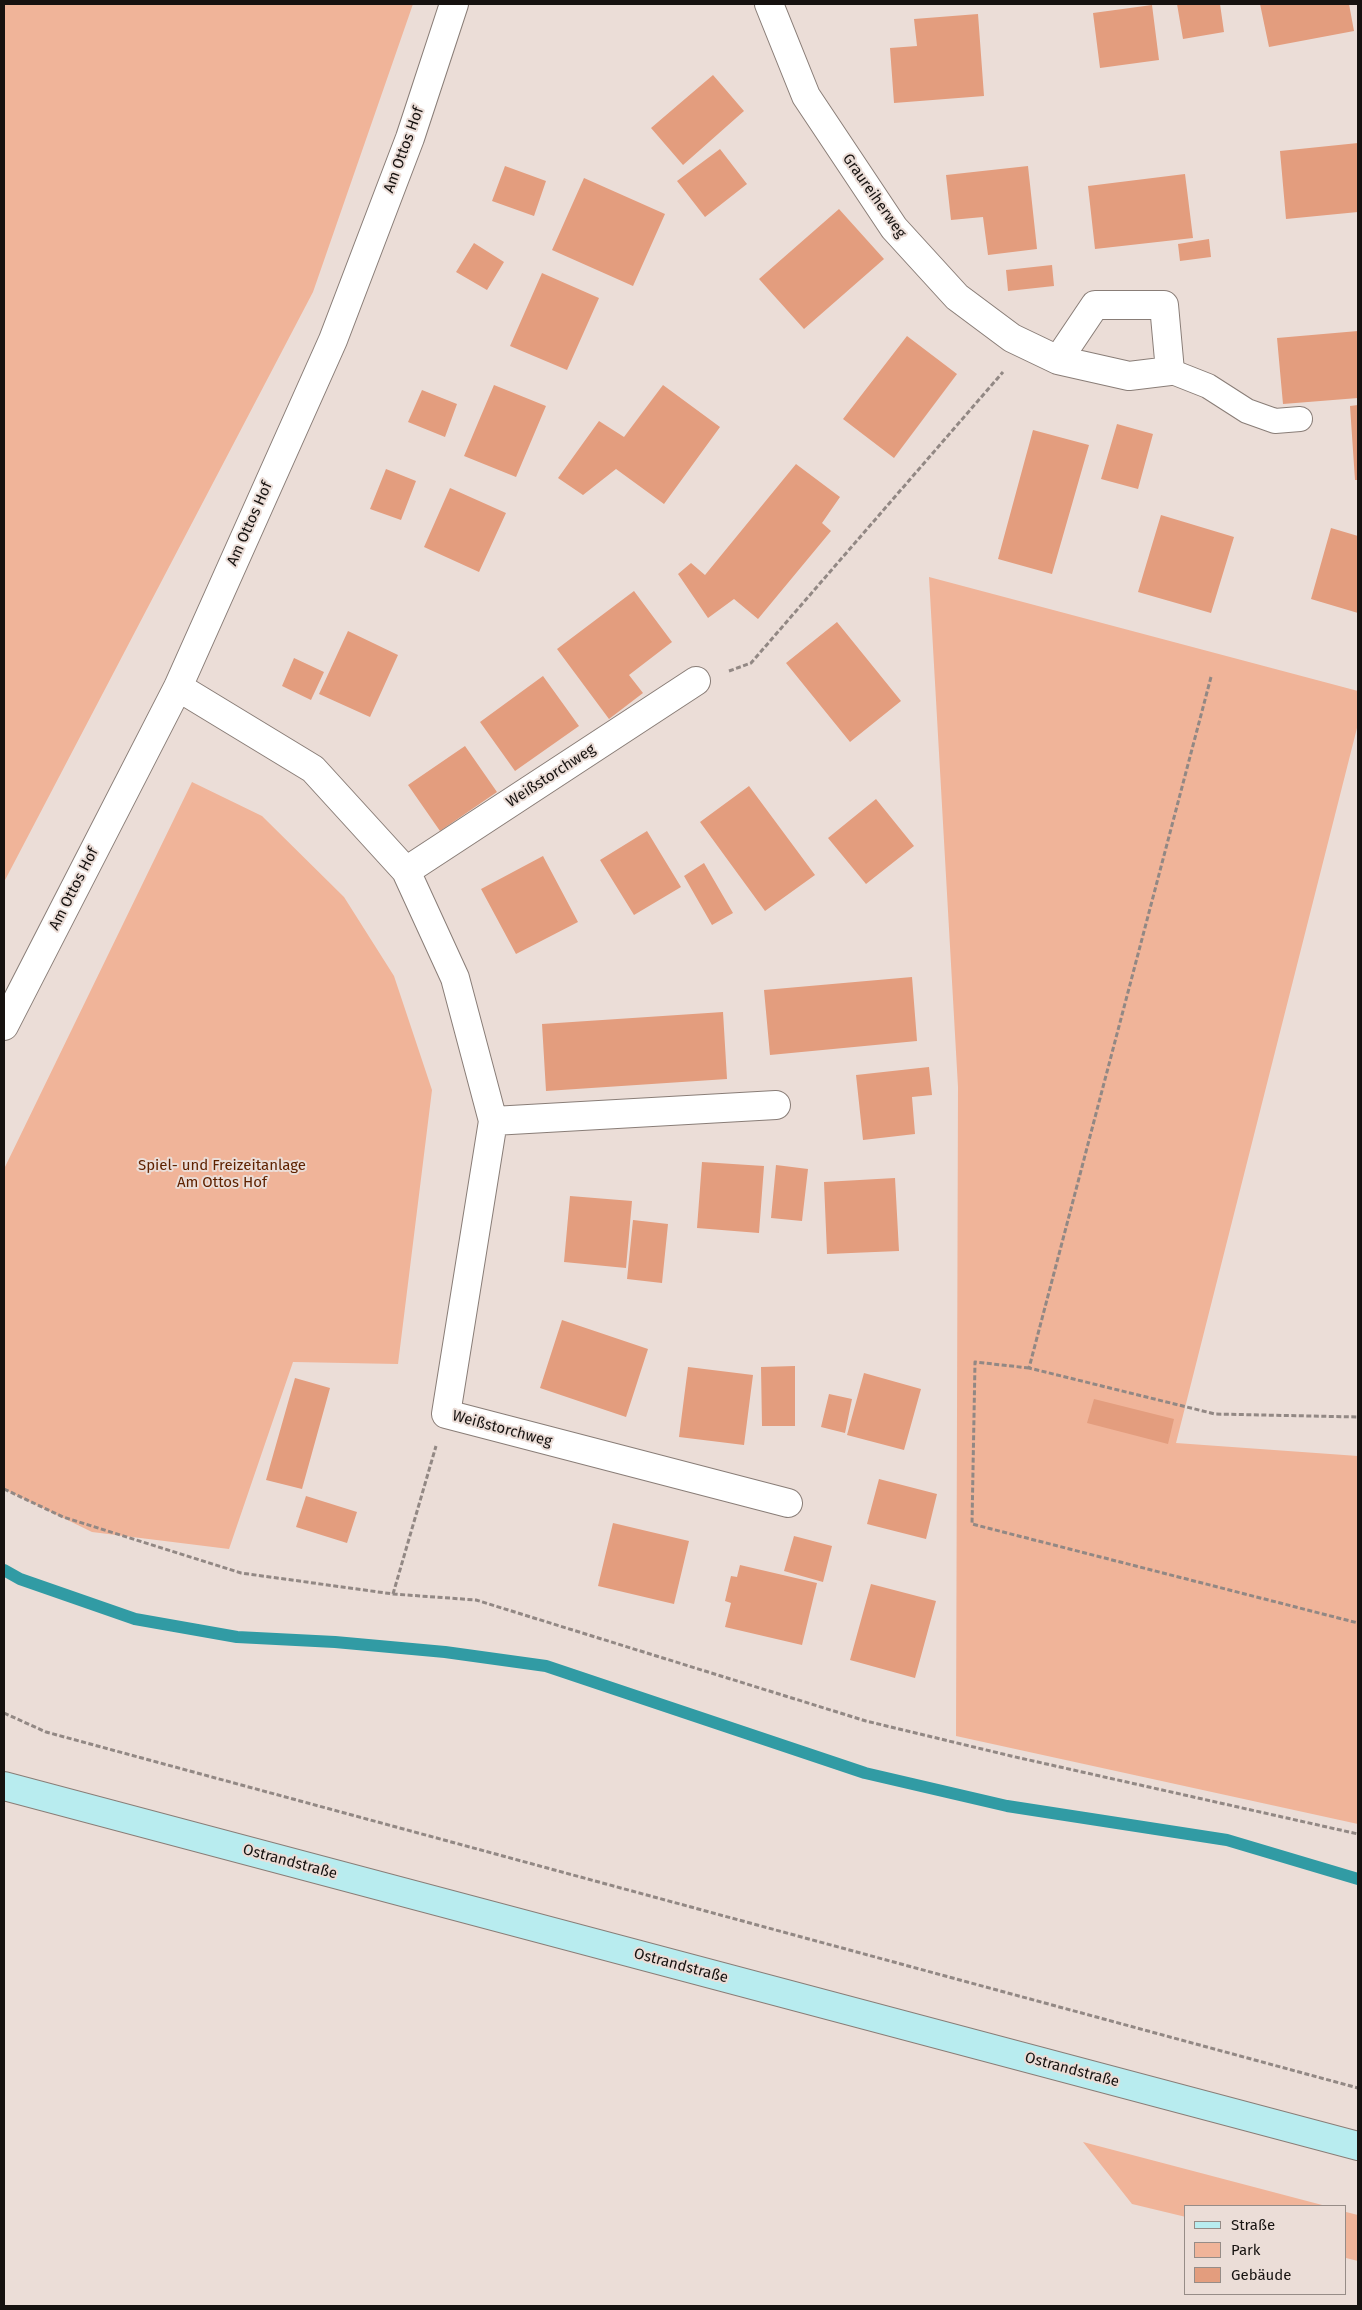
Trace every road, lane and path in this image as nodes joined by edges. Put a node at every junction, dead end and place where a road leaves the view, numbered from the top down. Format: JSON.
{"nodes":[{"id":1,"x":454,"y":4,"type":"edge"},
{"id":2,"x":769,"y":4,"type":"edge"},
{"id":3,"x":1027,"y":345,"type":"junction"},
{"id":4,"x":1058,"y":360,"type":"junction"},
{"id":5,"x":1170,"y":371,"type":"junction"},
{"id":6,"x":1300,"y":419,"type":"dead end"},
{"id":7,"x":1211,"y":677,"type":"dead end"},
{"id":8,"x":696,"y":681,"type":"joint"},
{"id":9,"x":178,"y":686,"type":"junction"},
{"id":10,"x":406,"y":871,"type":"junction"},
{"id":11,"x":4,"y":1026,"type":"edge"},
{"id":12,"x":776,"y":1105,"type":"dead end"},
{"id":13,"x":493,"y":1122,"type":"junction"},
{"id":14,"x":1029,"y":1368,"type":"junction"},
{"id":15,"x":446,"y":1414,"type":"junction"},
{"id":16,"x":1358,"y":1417,"type":"edge"},
{"id":17,"x":4,"y":1489,"type":"edge"},
{"id":18,"x":788,"y":1503,"type":"dead end"},
{"id":19,"x":393,"y":1594,"type":"junction"},
{"id":20,"x":1358,"y":1623,"type":"edge"},
{"id":21,"x":4,"y":1713,"type":"edge"},
{"id":22,"x":4,"y":1786,"type":"edge"},
{"id":23,"x":1358,"y":1834,"type":"edge"},
{"id":24,"x":1358,"y":2088,"type":"edge"},
{"id":25,"x":1358,"y":2146,"type":"edge"}],
"edges":[{"from":1,"to":9,"type":"street","name":"Am Ottos Hof"},
{"from":2,"to":3,"type":"street","name":"Graureiherweg"},
{"from":3,"to":4,"type":"street","name":"Graureiherweg"},
{"from":3,"to":8,"type":"path"},
{"from":4,"to":5,"type":"street","name":"Graureiherweg"},
{"from":4,"to":5,"type":"street"},
{"from":5,"to":6,"type":"lane"},
{"from":7,"to":14,"type":"path"},
{"from":8,"to":10,"type":"street","name":"Weißstorchweg"},
{"from":9,"to":10,"type":"street","name":"Weißstorchweg"},
{"from":9,"to":11,"type":"street","name":"Am Ottos Hof"},
{"from":10,"to":13,"type":"street","name":"Weißstorchweg"},
{"from":12,"to":13,"type":"street"},
{"from":13,"to":15,"type":"street","name":"Weißstorchweg"},
{"from":14,"to":16,"type":"path"},
{"from":14,"to":20,"type":"path"},
{"from":15,"to":18,"type":"street","name":"Weißstorchweg"},
{"from":15,"to":19,"type":"path"},
{"from":17,"to":19,"type":"path"},
{"from":19,"to":23,"type":"path"},
{"from":21,"to":24,"type":"path"},
{"from":22,"to":25,"type":"main road","name":"Ostrandstraße"}]}
